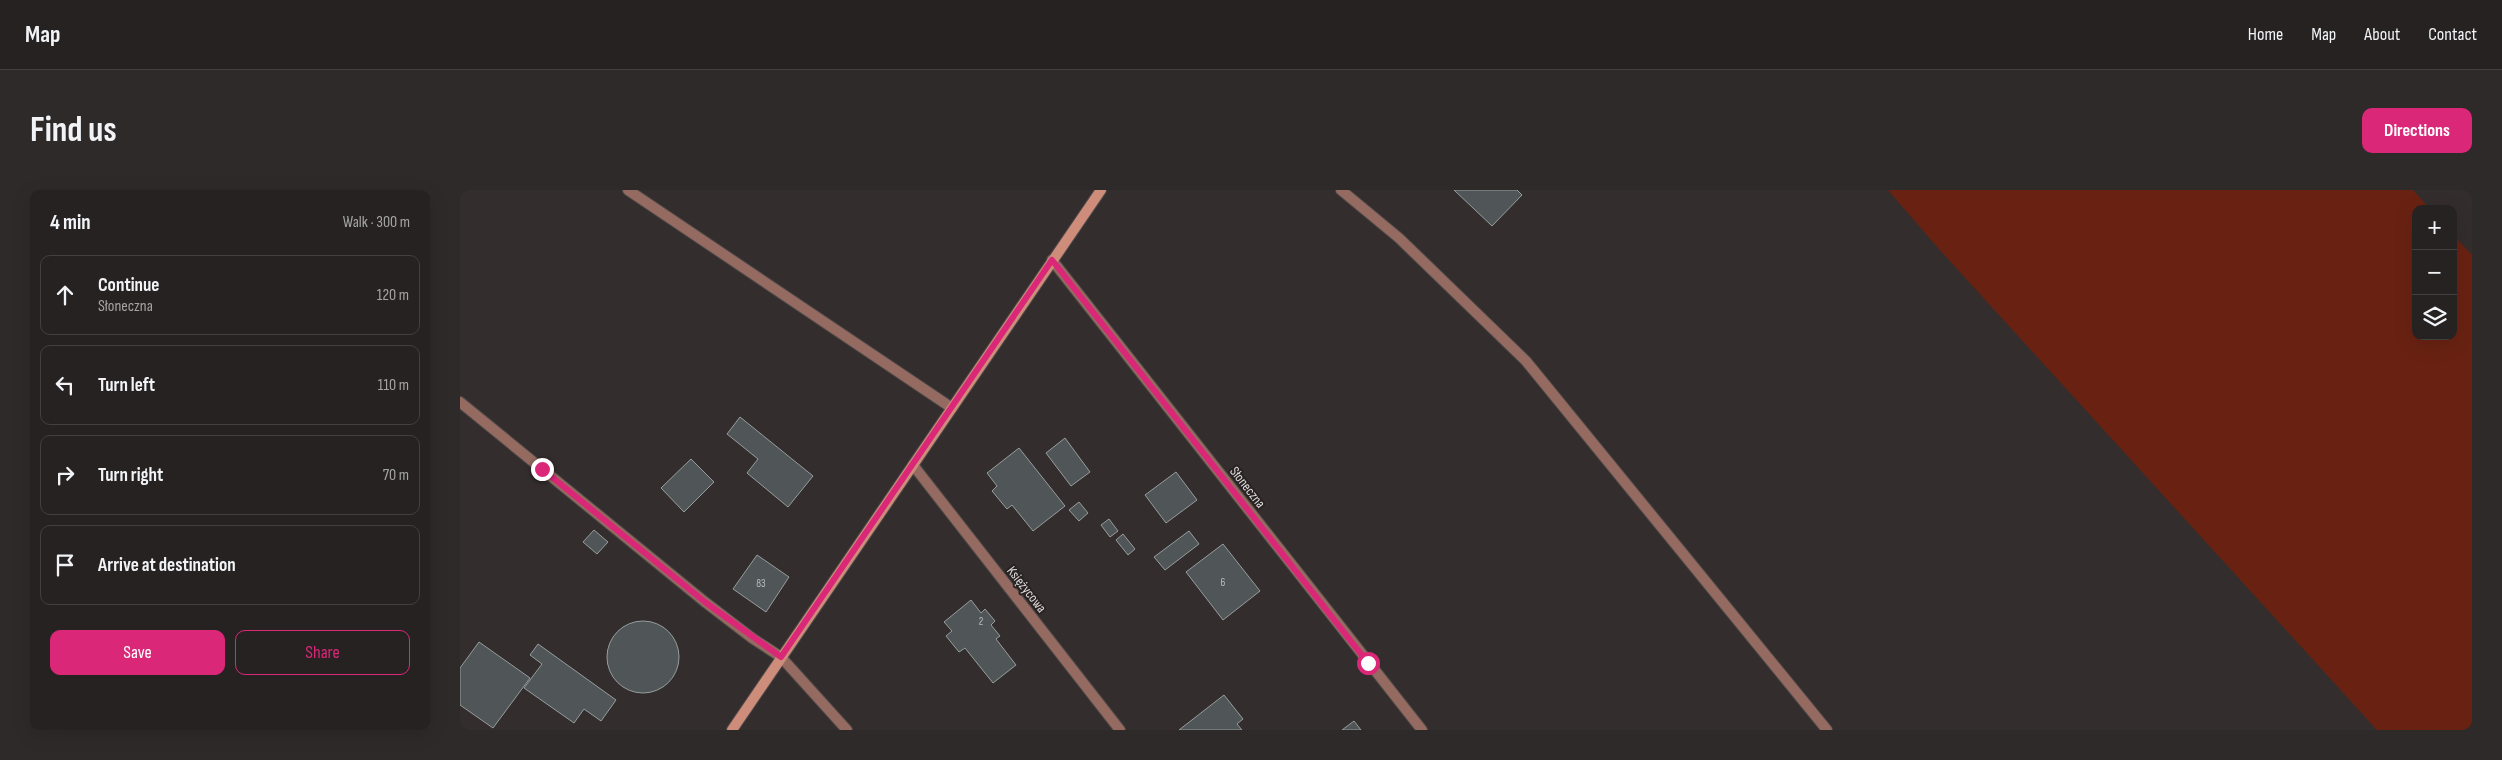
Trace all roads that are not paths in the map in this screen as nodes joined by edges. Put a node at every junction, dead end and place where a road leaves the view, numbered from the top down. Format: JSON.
{"nodes":[{"id":1,"x":628,"y":190,"type":"edge"},
{"id":2,"x":1101,"y":190,"type":"edge"},
{"id":3,"x":1341,"y":190,"type":"edge"},
{"id":4,"x":1052,"y":260,"type":"junction"},
{"id":5,"x":460,"y":402,"type":"edge"},
{"id":6,"x":952,"y":408,"type":"junction"},
{"id":7,"x":913,"y":465,"type":"junction"},
{"id":8,"x":781,"y":657,"type":"junction"},
{"id":9,"x":732,"y":730,"type":"edge"},
{"id":10,"x":847,"y":730,"type":"edge"},
{"id":11,"x":1120,"y":730,"type":"edge"},
{"id":12,"x":1422,"y":730,"type":"edge"},
{"id":13,"x":1827,"y":730,"type":"edge"}],
"edges":[{"from":1,"to":6,"type":"street"},
{"from":2,"to":4,"type":"street"},
{"from":3,"to":13,"type":"street"},
{"from":4,"to":6,"type":"street"},
{"from":4,"to":12,"type":"street","name":"Słoneczna"},
{"from":5,"to":8,"type":"street"},
{"from":6,"to":7,"type":"street"},
{"from":7,"to":8,"type":"street"},
{"from":7,"to":11,"type":"street","name":"Księżycowa"},
{"from":8,"to":9,"type":"street"},
{"from":8,"to":10,"type":"street"}]}
